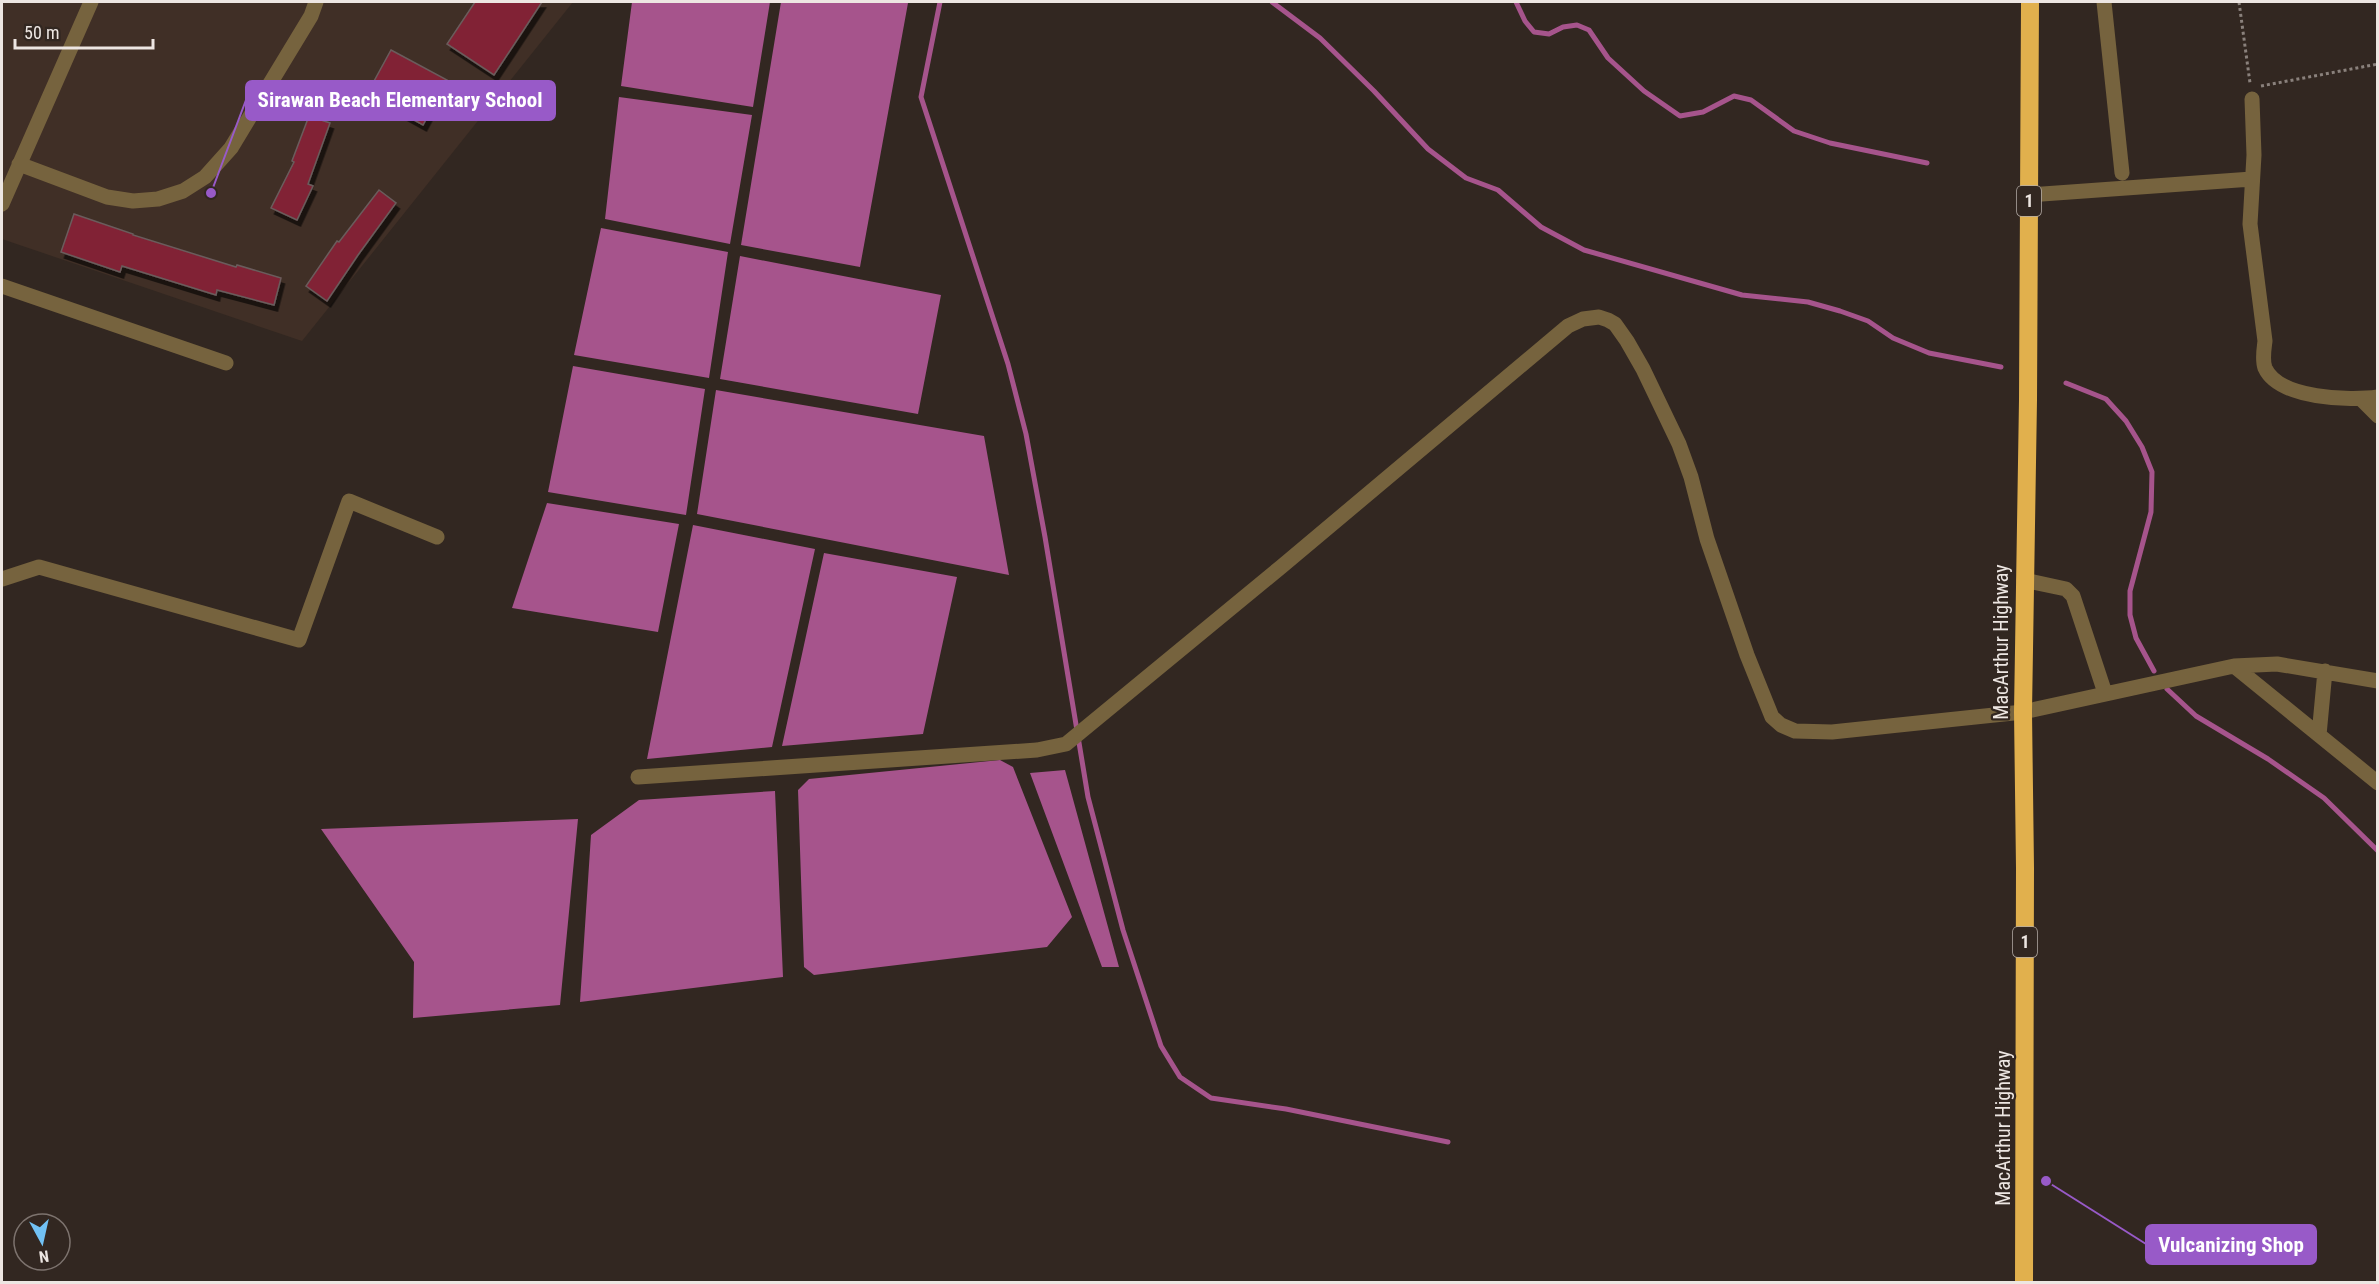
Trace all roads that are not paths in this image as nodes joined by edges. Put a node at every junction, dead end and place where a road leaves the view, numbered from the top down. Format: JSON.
{"nodes":[{"id":1,"x":91,"y":2,"type":"edge"},
{"id":2,"x":316,"y":2,"type":"edge"},
{"id":3,"x":2030,"y":2,"type":"edge"},
{"id":4,"x":2104,"y":2,"type":"edge"},
{"id":5,"x":2252,"y":99,"type":"dead end"},
{"id":6,"x":19,"y":164,"type":"junction"},
{"id":7,"x":2121,"y":173,"type":"dead end"},
{"id":8,"x":2252,"y":179,"type":"junction"},
{"id":9,"x":2029,"y":195,"type":"junction"},
{"id":10,"x":2,"y":204,"type":"edge"},
{"id":11,"x":2,"y":286,"type":"edge"},
{"id":12,"x":226,"y":363,"type":"dead end"},
{"id":13,"x":2378,"y":397,"type":"edge"},
{"id":14,"x":2361,"y":399,"type":"junction"},
{"id":15,"x":2378,"y":416,"type":"edge"},
{"id":16,"x":437,"y":537,"type":"dead end"},
{"id":17,"x":2,"y":579,"type":"edge"},
{"id":18,"x":2024,"y":580,"type":"junction"},
{"id":19,"x":2234,"y":666,"type":"junction"},
{"id":20,"x":2325,"y":671,"type":"junction"},
{"id":21,"x":2378,"y":681,"type":"edge"},
{"id":22,"x":2105,"y":693,"type":"junction"},
{"id":23,"x":2023,"y":712,"type":"junction"},
{"id":24,"x":2319,"y":735,"type":"junction"},
{"id":25,"x":638,"y":777,"type":"dead end"},
{"id":26,"x":2378,"y":783,"type":"edge"},
{"id":27,"x":2024,"y":1282,"type":"edge"}],
"edges":[{"from":1,"to":6,"type":"street"},
{"from":2,"to":6,"type":"street"},
{"from":3,"to":9,"type":"highway","name":"MacArthur Highway","number":"1"},
{"from":4,"to":7,"type":"street"},
{"from":5,"to":8,"type":"street"},
{"from":6,"to":10,"type":"street"},
{"from":8,"to":9,"type":"street"},
{"from":8,"to":14,"type":"street"},
{"from":9,"to":18,"type":"highway","name":"MacArthur Highway","number":"1"},
{"from":11,"to":12,"type":"street"},
{"from":13,"to":14,"type":"street"},
{"from":14,"to":15,"type":"street"},
{"from":16,"to":17,"type":"street"},
{"from":18,"to":22,"type":"street"},
{"from":18,"to":23,"type":"highway","name":"MacArthur Highway","number":"1"},
{"from":19,"to":20,"type":"street"},
{"from":19,"to":22,"type":"street"},
{"from":19,"to":24,"type":"street"},
{"from":20,"to":21,"type":"street"},
{"from":20,"to":24,"type":"street"},
{"from":22,"to":23,"type":"street"},
{"from":23,"to":25,"type":"street"},
{"from":23,"to":27,"type":"highway","name":"MacArthur Highway","number":"1"},
{"from":24,"to":26,"type":"street"}]}
